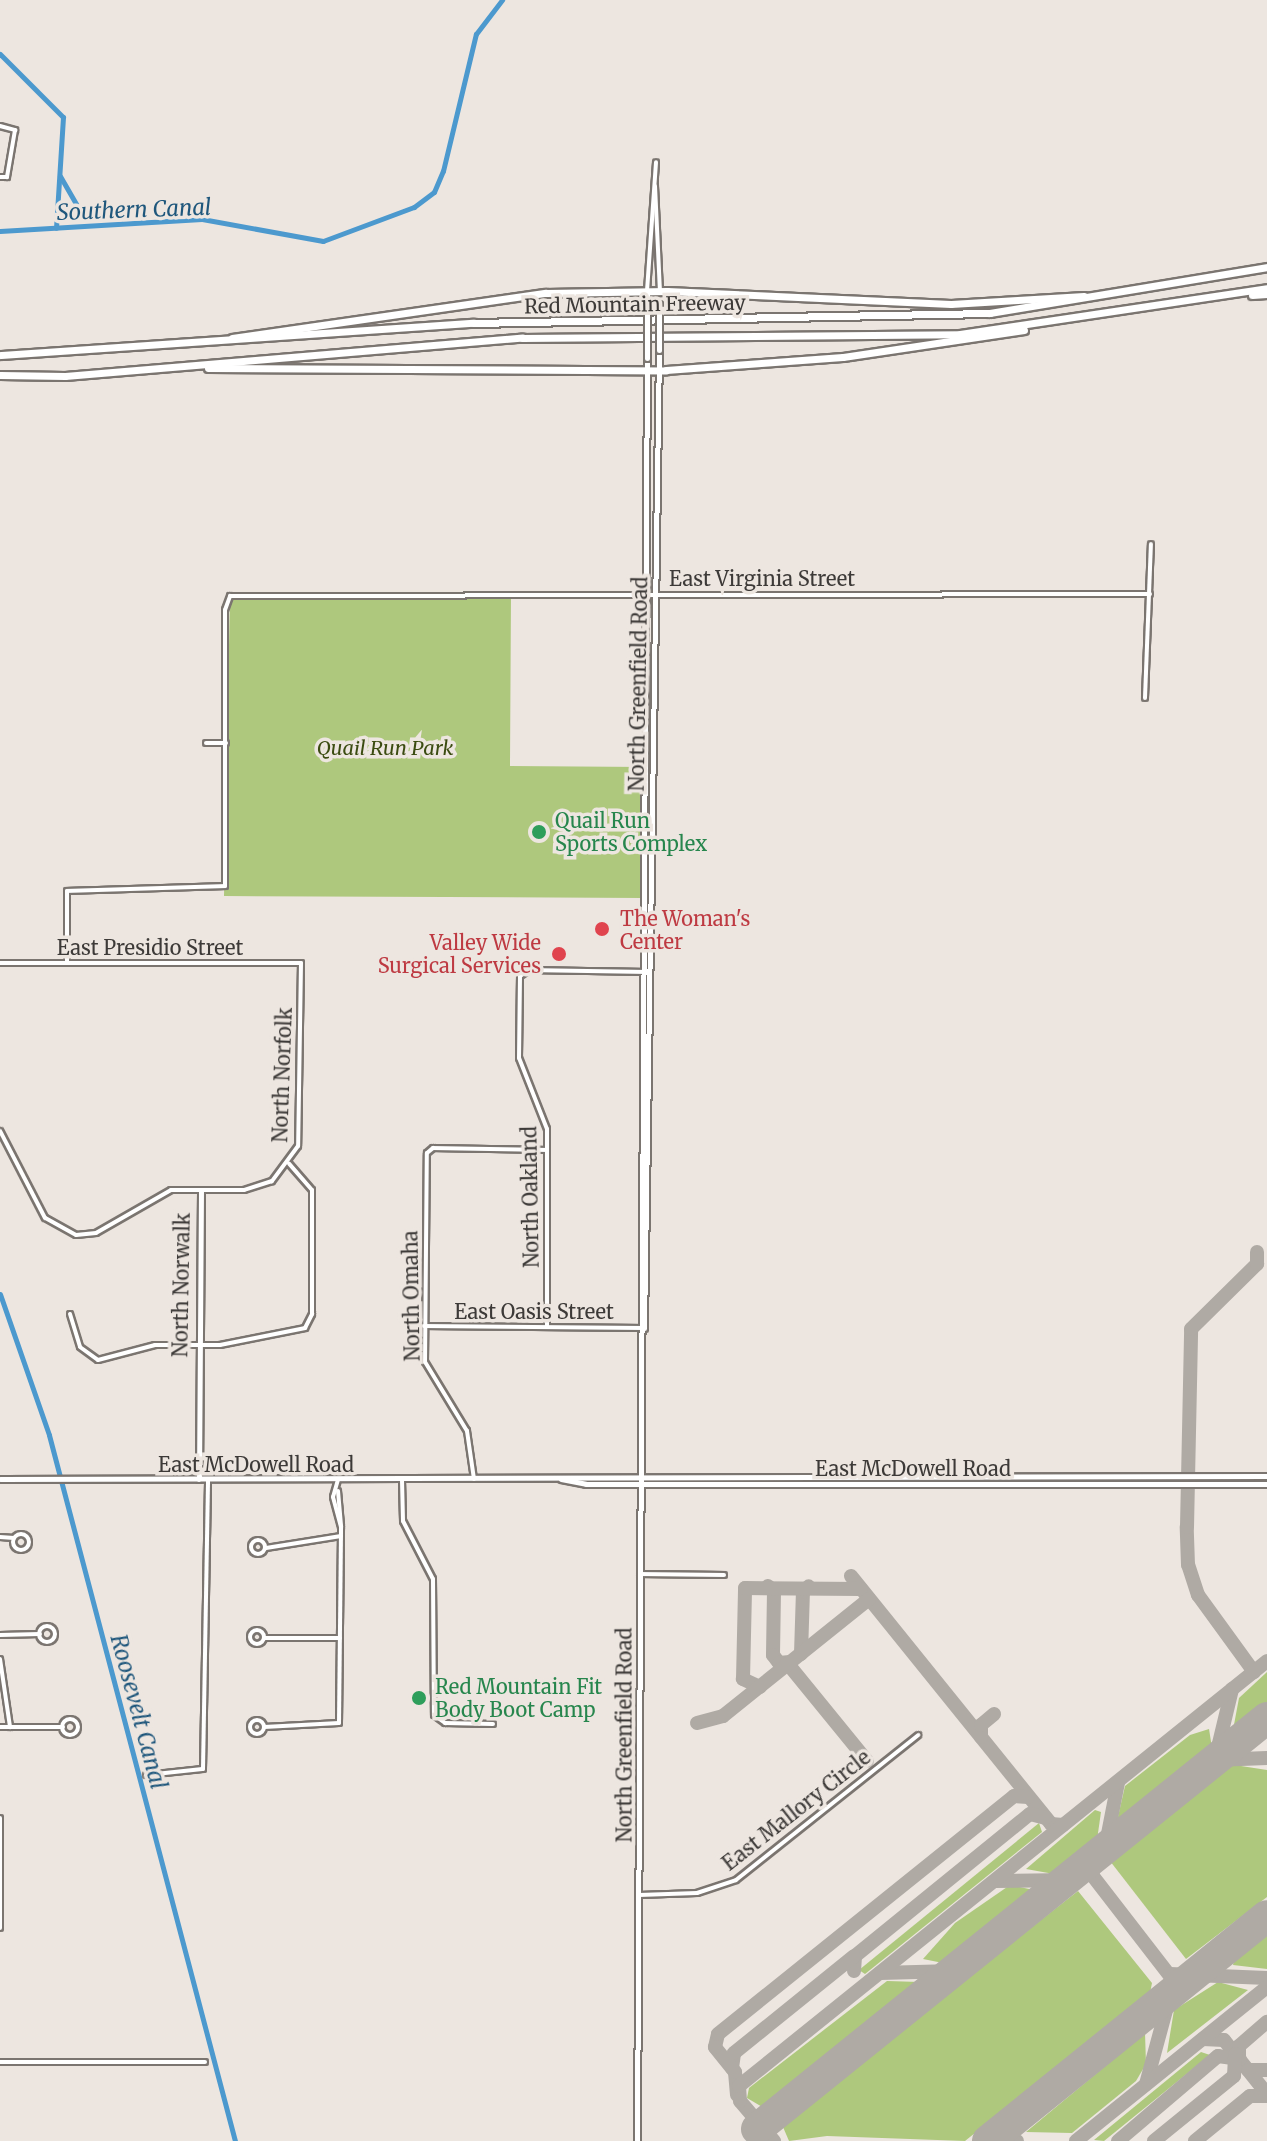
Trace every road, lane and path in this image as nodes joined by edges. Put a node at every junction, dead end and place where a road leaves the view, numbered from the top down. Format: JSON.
{"nodes":[{"id":1,"x":0,"y":126,"type":"edge"},
{"id":2,"x":656,"y":162,"type":"dead end"},
{"id":3,"x":0,"y":177,"type":"edge"},
{"id":4,"x":655,"y":184,"type":"junction"},
{"id":5,"x":1267,"y":267,"type":"edge"},
{"id":6,"x":647,"y":291,"type":"junction"},
{"id":7,"x":660,"y":291,"type":"junction"},
{"id":8,"x":1267,"y":291,"type":"edge"},
{"id":9,"x":1102,"y":296,"type":"junction"},
{"id":10,"x":1034,"y":326,"type":"junction"},
{"id":11,"x":207,"y":344,"type":"junction"},
{"id":12,"x":0,"y":355,"type":"edge"},
{"id":13,"x":647,"y":370,"type":"junction"},
{"id":14,"x":660,"y":370,"type":"junction"},
{"id":15,"x":118,"y":371,"type":"junction"},
{"id":16,"x":0,"y":375,"type":"edge"},
{"id":17,"x":1151,"y":544,"type":"dead end"},
{"id":18,"x":645,"y":594,"type":"junction"},
{"id":19,"x":654,"y":594,"type":"junction"},
{"id":20,"x":1150,"y":594,"type":"junction"},
{"id":21,"x":1145,"y":698,"type":"dead end"},
{"id":22,"x":206,"y":743,"type":"dead end"},
{"id":23,"x":226,"y":743,"type":"junction"},
{"id":24,"x":0,"y":963,"type":"edge"},
{"id":25,"x":67,"y":963,"type":"junction"},
{"id":26,"x":301,"y":963,"type":"joint"},
{"id":27,"x":643,"y":972,"type":"junction"},
{"id":28,"x":651,"y":972,"type":"junction"},
{"id":29,"x":641,"y":1108,"type":"junction"},
{"id":30,"x":0,"y":1131,"type":"edge"},
{"id":31,"x":547,"y":1150,"type":"junction"},
{"id":32,"x":648,"y":1154,"type":"junction"},
{"id":33,"x":289,"y":1164,"type":"junction"},
{"id":34,"x":202,"y":1190,"type":"junction"},
{"id":35,"x":197,"y":1259,"type":"junction"},
{"id":36,"x":206,"y":1259,"type":"junction"},
{"id":37,"x":70,"y":1314,"type":"dead end"},
{"id":38,"x":424,"y":1326,"type":"junction"},
{"id":39,"x":547,"y":1327,"type":"junction"},
{"id":40,"x":643,"y":1328,"type":"junction"},
{"id":41,"x":201,"y":1346,"type":"junction"},
{"id":42,"x":641,"y":1476,"type":"junction"},
{"id":43,"x":864,"y":1476,"type":"junction"},
{"id":44,"x":1267,"y":1476,"type":"edge"},
{"id":45,"x":561,"y":1478,"type":"junction"},
{"id":46,"x":0,"y":1479,"type":"edge"},
{"id":47,"x":199,"y":1480,"type":"junction"},
{"id":48,"x":208,"y":1480,"type":"junction"},
{"id":49,"x":338,"y":1480,"type":"junction"},
{"id":50,"x":402,"y":1480,"type":"junction"},
{"id":51,"x":474,"y":1480,"type":"junction"},
{"id":52,"x":641,"y":1484,"type":"junction"},
{"id":53,"x":863,"y":1484,"type":"junction"},
{"id":54,"x":1267,"y":1484,"type":"edge"},
{"id":55,"x":338,"y":1491,"type":"junction"},
{"id":56,"x":341,"y":1527,"type":"junction"},
{"id":57,"x":341,"y":1536,"type":"junction"},
{"id":58,"x":0,"y":1537,"type":"edge"},
{"id":59,"x":14,"y":1538,"type":"dead end"},
{"id":60,"x":266,"y":1548,"type":"dead end"},
{"id":61,"x":640,"y":1574,"type":"junction"},
{"id":62,"x":724,"y":1575,"type":"dead end"},
{"id":63,"x":40,"y":1634,"type":"dead end"},
{"id":64,"x":0,"y":1635,"type":"edge"},
{"id":65,"x":265,"y":1638,"type":"dead end"},
{"id":66,"x":340,"y":1638,"type":"junction"},
{"id":67,"x":0,"y":1659,"type":"edge"},
{"id":68,"x":493,"y":1724,"type":"dead end"},
{"id":69,"x":0,"y":1727,"type":"edge"},
{"id":70,"x":10,"y":1727,"type":"junction"},
{"id":71,"x":63,"y":1727,"type":"dead end"},
{"id":72,"x":264,"y":1727,"type":"dead end"},
{"id":73,"x":918,"y":1735,"type":"dead end"},
{"id":74,"x":146,"y":1775,"type":"dead end"},
{"id":75,"x":1,"y":1818,"type":"edge"},
{"id":76,"x":639,"y":1895,"type":"junction"},
{"id":77,"x":1,"y":1904,"type":"edge"},
{"id":78,"x":0,"y":1928,"type":"edge"},
{"id":79,"x":0,"y":2062,"type":"edge"},
{"id":80,"x":205,"y":2062,"type":"dead end"},
{"id":81,"x":637,"y":2141,"type":"edge"}],
"edges":[{"from":1,"to":3,"type":"street"},
{"from":2,"to":4,"type":"street","name":"North Greenfield Road"},
{"from":4,"to":6,"type":"street","name":"North Greenfield Road"},
{"from":4,"to":7,"type":"street","name":"North Greenfield Road"},
{"from":5,"to":9,"type":"highway","name":"Red Mountain Freeway"},
{"from":6,"to":7,"type":"highway"},
{"from":6,"to":11,"type":"highway"},
{"from":6,"to":13,"type":"main road","name":"North Greenfield Road","bridge":true},
{"from":7,"to":9,"type":"highway"},
{"from":7,"to":14,"type":"main road","name":"North Greenfield Road","bridge":true},
{"from":8,"to":10,"type":"highway","name":"Red Mountain Freeway"},
{"from":9,"to":11,"type":"highway","name":"Red Mountain Freeway"},
{"from":10,"to":14,"type":"highway"},
{"from":10,"to":15,"type":"highway","name":"Red Mountain Freeway"},
{"from":11,"to":12,"type":"highway","name":"Red Mountain Freeway"},
{"from":13,"to":14,"type":"highway"},
{"from":13,"to":15,"type":"highway"},
{"from":13,"to":18,"type":"main road","name":"North Greenfield Road"},
{"from":14,"to":19,"type":"main road","name":"North Greenfield Road"},
{"from":15,"to":16,"type":"highway","name":"Red Mountain Freeway"},
{"from":17,"to":20,"type":"street"},
{"from":18,"to":19,"type":"street","name":"East Virginia Street"},
{"from":18,"to":23,"type":"street","name":"East Virginia Street"},
{"from":18,"to":27,"type":"main road","name":"North Greenfield Road"},
{"from":19,"to":20,"type":"street","name":"East Virginia Street"},
{"from":19,"to":28,"type":"main road","name":"North Greenfield Road"},
{"from":20,"to":21,"type":"street"},
{"from":22,"to":23,"type":"street"},
{"from":23,"to":25,"type":"street"},
{"from":24,"to":25,"type":"street","name":"East Presidio Street"},
{"from":25,"to":26,"type":"street","name":"East Presidio Street"},
{"from":26,"to":33,"type":"street","name":"North Norfolk"},
{"from":27,"to":28,"type":"street"},
{"from":27,"to":29,"type":"main road","name":"North Greenfield Road"},
{"from":27,"to":31,"type":"street","name":"North Oakland"},
{"from":28,"to":32,"type":"main road","name":"North Greenfield Road"},
{"from":29,"to":32,"type":"main road"},
{"from":29,"to":40,"type":"main road","name":"North Greenfield Road"},
{"from":30,"to":34,"type":"street"},
{"from":31,"to":38,"type":"street","name":"North Omaha"},
{"from":31,"to":39,"type":"street","name":"North Oakland"},
{"from":32,"to":40,"type":"main road","name":"North Greenfield Road"},
{"from":33,"to":34,"type":"street"},
{"from":33,"to":41,"type":"street","name":"North Norfolk"},
{"from":34,"to":35,"type":"street","name":"North Norwalk"},
{"from":34,"to":36,"type":"street","name":"North Norwalk"},
{"from":35,"to":36,"type":"street"},
{"from":35,"to":41,"type":"street","name":"North Norwalk"},
{"from":36,"to":41,"type":"street","name":"North Norwalk"},
{"from":37,"to":41,"type":"street"},
{"from":38,"to":39,"type":"street","name":"East Oasis Street"},
{"from":38,"to":51,"type":"street","name":"North Omaha"},
{"from":39,"to":40,"type":"street","name":"East Oasis Street"},
{"from":40,"to":42,"type":"main road","name":"North Greenfield Road"},
{"from":41,"to":47,"type":"street","name":"North Norwalk"},
{"from":41,"to":47,"type":"street","name":"North Norwalk"},
{"from":42,"to":43,"type":"main road","name":"East McDowell Road"},
{"from":42,"to":45,"type":"main road","name":"East McDowell Road"},
{"from":42,"to":52,"type":"main road","name":"North Greenfield Road"},
{"from":43,"to":44,"type":"main road","name":"East McDowell Road"},
{"from":43,"to":53,"type":"main road"},
{"from":45,"to":51,"type":"main road","name":"East McDowell Road"},
{"from":45,"to":52,"type":"main road","name":"East McDowell Road"},
{"from":46,"to":47,"type":"main road","name":"East McDowell Road"},
{"from":47,"to":48,"type":"main road","name":"East McDowell Road"},
{"from":48,"to":49,"type":"main road","name":"East McDowell Road"},
{"from":48,"to":74,"type":"street"},
{"from":49,"to":50,"type":"main road","name":"East McDowell Road"},
{"from":49,"to":55,"type":"street"},
{"from":50,"to":51,"type":"main road","name":"East McDowell Road"},
{"from":50,"to":68,"type":"street"},
{"from":52,"to":53,"type":"main road","name":"East McDowell Road"},
{"from":52,"to":61,"type":"main road","name":"North Greenfield Road"},
{"from":53,"to":54,"type":"main road","name":"East McDowell Road"},
{"from":55,"to":56,"type":"street"},
{"from":55,"to":56,"type":"street"},
{"from":56,"to":57,"type":"street"},
{"from":57,"to":60,"type":"street"},
{"from":57,"to":66,"type":"street"},
{"from":58,"to":59,"type":"street"},
{"from":61,"to":62,"type":"street"},
{"from":61,"to":76,"type":"main road","name":"North Greenfield Road"},
{"from":63,"to":64,"type":"street"},
{"from":65,"to":66,"type":"street"},
{"from":66,"to":72,"type":"street"},
{"from":67,"to":70,"type":"street"},
{"from":69,"to":70,"type":"street"},
{"from":70,"to":71,"type":"street"},
{"from":73,"to":76,"type":"street","name":"East Mallory Circle"},
{"from":75,"to":77,"type":"street"},
{"from":76,"to":81,"type":"main road","name":"North Greenfield Road"},
{"from":77,"to":78,"type":"street"},
{"from":79,"to":80,"type":"street"}]}
